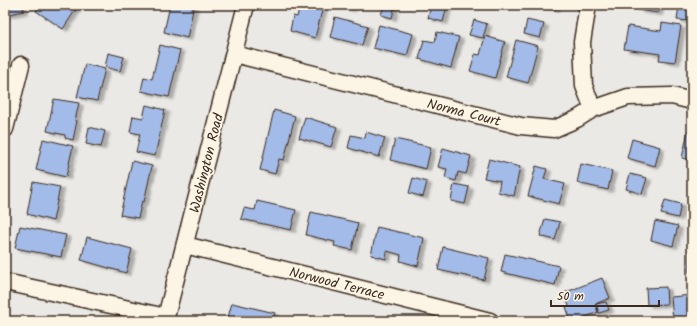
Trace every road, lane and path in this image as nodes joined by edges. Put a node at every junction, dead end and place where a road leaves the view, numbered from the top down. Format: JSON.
{"nodes":[{"id":1,"x":246,"y":5,"type":"edge"},
{"id":2,"x":588,"y":5,"type":"edge"},
{"id":3,"x":234,"y":54,"type":"junction"},
{"id":4,"x":21,"y":65,"type":"dead end"},
{"id":5,"x":692,"y":101,"type":"edge"},
{"id":6,"x":593,"y":109,"type":"junction"},
{"id":7,"x":5,"y":129,"type":"edge"},
{"id":8,"x":185,"y":245,"type":"junction"},
{"id":9,"x":5,"y":282,"type":"edge"},
{"id":10,"x":166,"y":319,"type":"edge"},
{"id":11,"x":490,"y":321,"type":"edge"}],
"edges":[{"from":1,"to":3,"type":"street","name":"Washington Road"},
{"from":2,"to":6,"type":"street"},
{"from":3,"to":6,"type":"street","name":"Norma Court"},
{"from":3,"to":8,"type":"street","name":"Washington Road"},
{"from":4,"to":7,"type":"street"},
{"from":5,"to":6,"type":"street","name":"Norma Court"},
{"from":8,"to":10,"type":"street","name":"Washington Road"},
{"from":8,"to":11,"type":"street","name":"Norwood Terrace"},
{"from":9,"to":10,"type":"street"}]}
